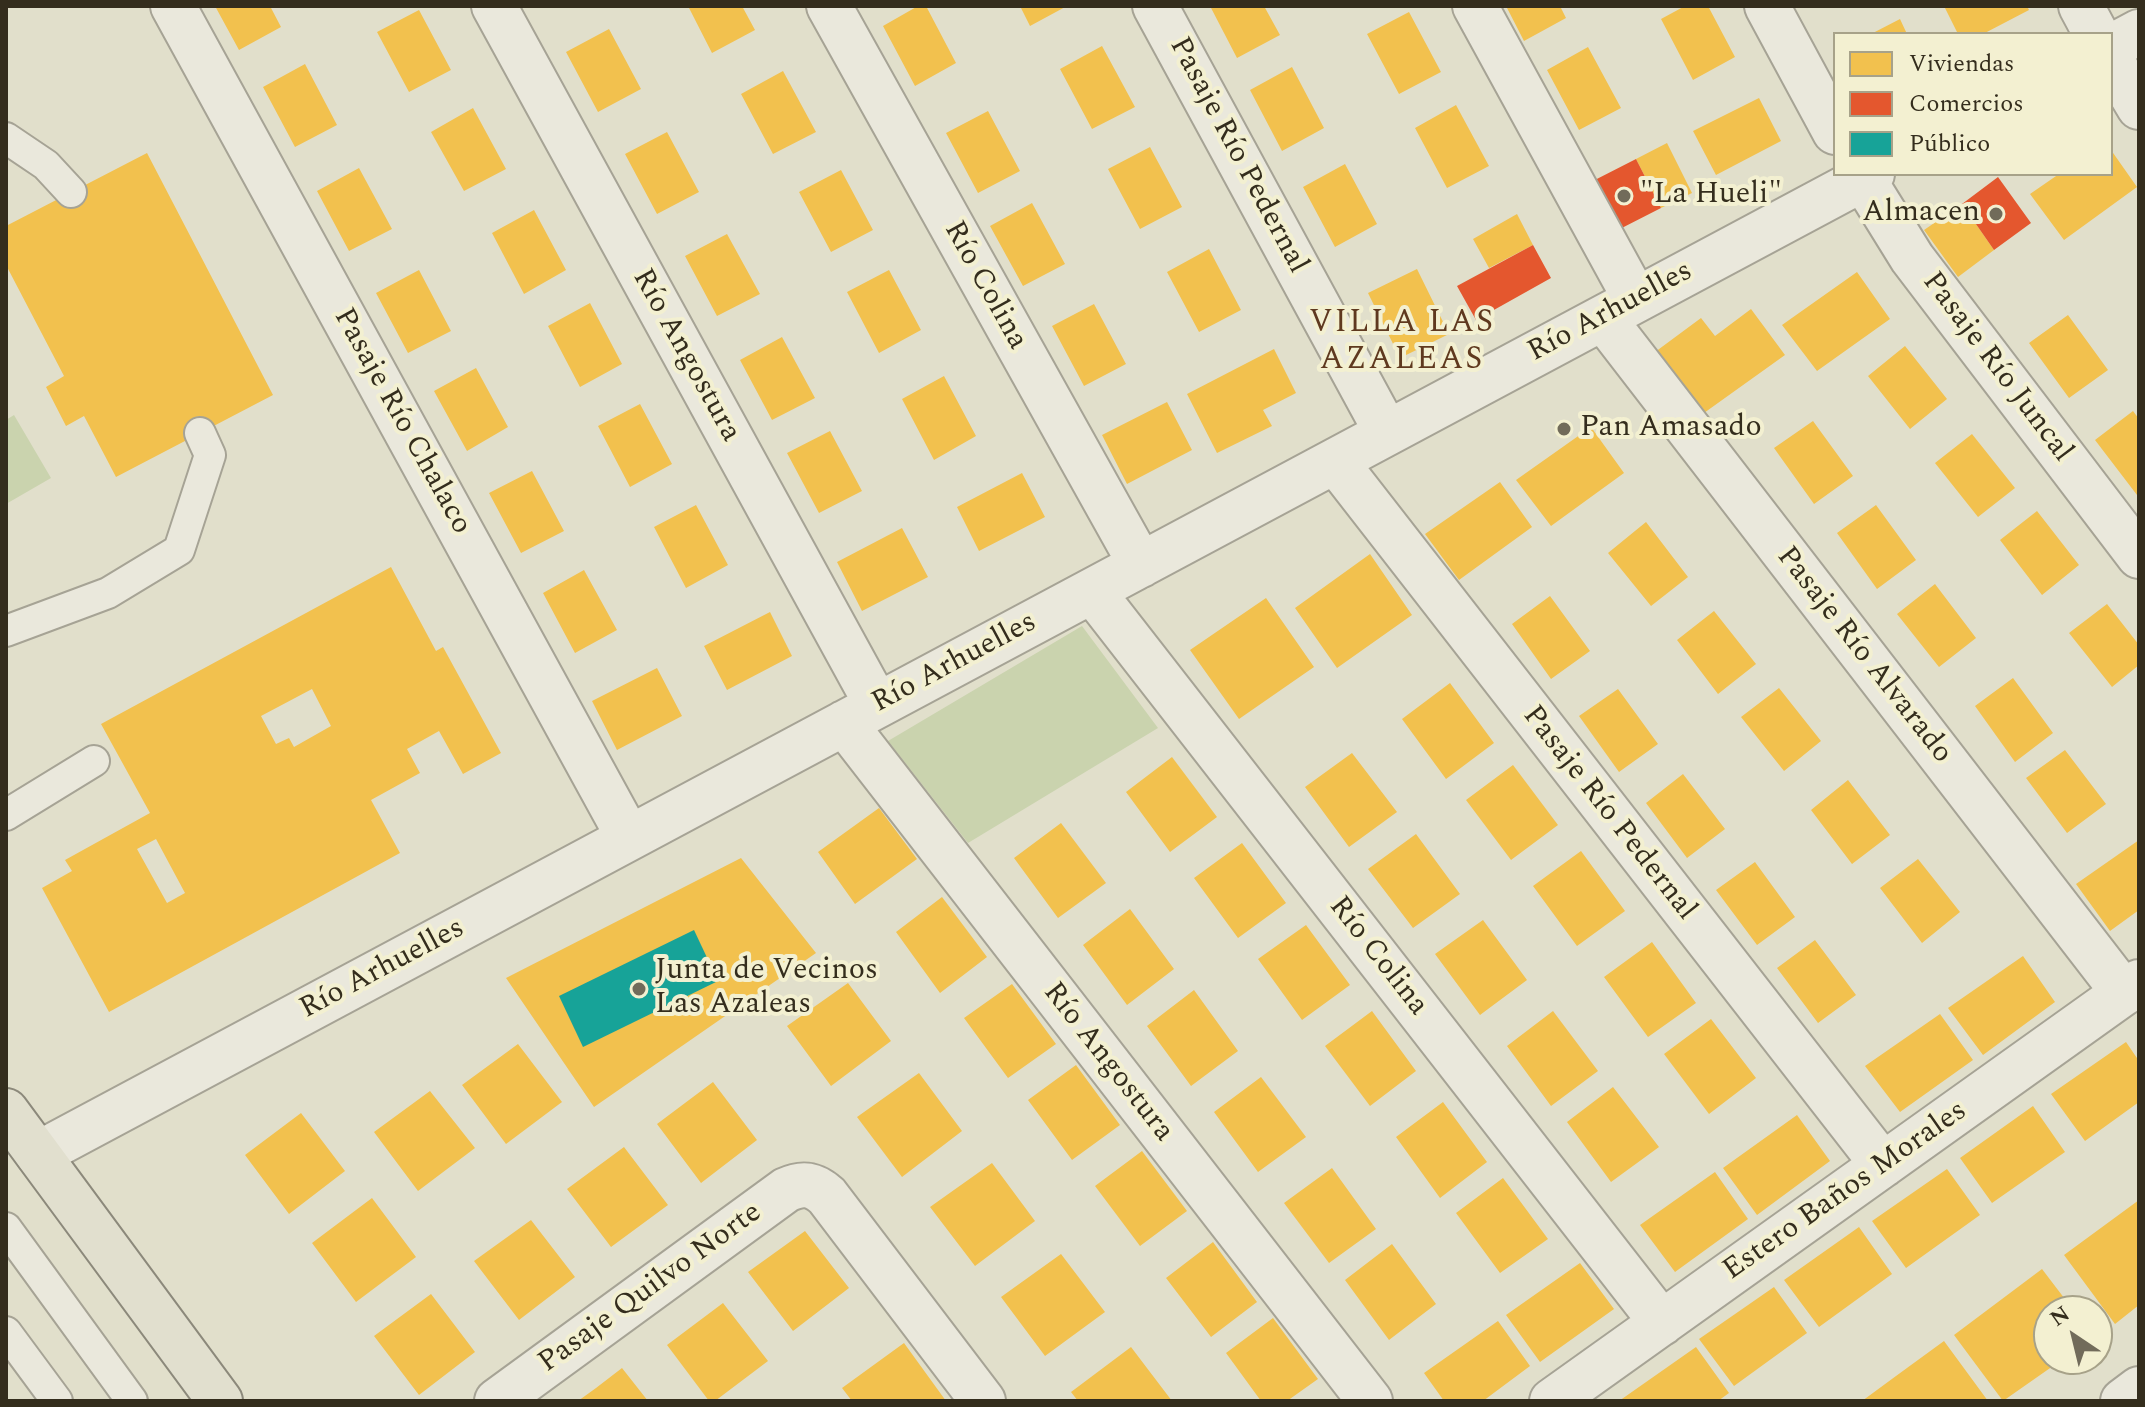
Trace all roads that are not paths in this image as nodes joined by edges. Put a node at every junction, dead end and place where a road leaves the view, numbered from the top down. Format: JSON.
{"nodes":[{"id":1,"x":173,"y":6,"type":"edge"},
{"id":2,"x":494,"y":6,"type":"edge"},
{"id":3,"x":829,"y":6,"type":"edge"},
{"id":4,"x":1155,"y":6,"type":"edge"},
{"id":5,"x":1475,"y":6,"type":"edge"},
{"id":6,"x":1767,"y":6,"type":"edge"},
{"id":7,"x":2081,"y":6,"type":"edge"},
{"id":8,"x":2095,"y":32,"type":"edge"},
{"id":9,"x":2139,"y":32,"type":"edge"},
{"id":10,"x":2113,"y":46,"type":"edge"},
{"id":11,"x":2113,"y":63,"type":"edge"},
{"id":12,"x":2139,"y":107,"type":"edge"},
{"id":13,"x":1833,"y":128,"type":"edge"},
{"id":14,"x":6,"y":138,"type":"edge"},
{"id":15,"x":1865,"y":176,"type":"edge"},
{"id":16,"x":71,"y":192,"type":"dead end"},
{"id":17,"x":1620,"y":309,"type":"junction"},
{"id":18,"x":200,"y":433,"type":"dead end"},
{"id":19,"x":1387,"y":433,"type":"junction"},
{"id":20,"x":1335,"y":461,"type":"junction"},
{"id":21,"x":2139,"y":556,"type":"edge"},
{"id":22,"x":1141,"y":565,"type":"junction"},
{"id":23,"x":1092,"y":591,"type":"junction"},
{"id":24,"x":6,"y":631,"type":"edge"},
{"id":25,"x":860,"y":714,"type":"junction"},
{"id":26,"x":94,"y":761,"type":"dead end"},
{"id":27,"x":6,"y":815,"type":"edge"},
{"id":28,"x":629,"y":838,"type":"junction"},
{"id":29,"x":2132,"y":988,"type":"edge"},
{"id":30,"x":6,"y":1111,"type":"edge"},
{"id":31,"x":38,"y":1154,"type":"junction"},
{"id":32,"x":1883,"y":1165,"type":"junction"},
{"id":33,"x":6,"y":1228,"type":"edge"},
{"id":34,"x":1662,"y":1323,"type":"junction"},
{"id":35,"x":6,"y":1332,"type":"edge"},
{"id":36,"x":57,"y":1401,"type":"edge"},
{"id":37,"x":132,"y":1401,"type":"edge"},
{"id":38,"x":220,"y":1401,"type":"edge"},
{"id":39,"x":497,"y":1401,"type":"edge"},
{"id":40,"x":983,"y":1401,"type":"edge"},
{"id":41,"x":1370,"y":1401,"type":"edge"},
{"id":42,"x":1552,"y":1401,"type":"edge"}],
"edges":[{"from":1,"to":28,"type":"street","name":"Pasaje Río Chalaco"},
{"from":2,"to":25,"type":"street","name":"Río Angostura"},
{"from":3,"to":22,"type":"street","name":"Río Colina"},
{"from":4,"to":19,"type":"street","name":"Pasaje Río Pedernal"},
{"from":5,"to":17,"type":"street","name":"Pasaje Río Alvarado"},
{"from":6,"to":13,"type":"street"},
{"from":7,"to":8,"type":"street"},
{"from":9,"to":10,"type":"street"},
{"from":11,"to":12,"type":"street"},
{"from":14,"to":16,"type":"lane"},
{"from":15,"to":17,"type":"street","name":"Río Arhuelles"},
{"from":15,"to":21,"type":"street","name":"Pasaje Río Juncal"},
{"from":17,"to":19,"type":"street","name":"Río Arhuelles"},
{"from":17,"to":29,"type":"street","name":"Pasaje Río Alvarado"},
{"from":18,"to":24,"type":"lane"},
{"from":19,"to":20,"type":"street","name":"Río Arhuelles"},
{"from":20,"to":22,"type":"street","name":"Río Arhuelles"},
{"from":20,"to":32,"type":"street","name":"Pasaje Río Pedernal"},
{"from":22,"to":23,"type":"street","name":"Río Arhuelles"},
{"from":23,"to":25,"type":"street","name":"Río Arhuelles"},
{"from":23,"to":34,"type":"street","name":"Río Colina"},
{"from":25,"to":28,"type":"street","name":"Río Arhuelles"},
{"from":25,"to":41,"type":"street","name":"Río Angostura"},
{"from":26,"to":27,"type":"lane"},
{"from":28,"to":31,"type":"street","name":"Río Arhuelles"},
{"from":29,"to":32,"type":"street","name":"Estero Baños Morales"},
{"from":30,"to":31,"type":"main road"},
{"from":31,"to":38,"type":"main road"},
{"from":32,"to":34,"type":"street","name":"Estero Baños Morales"},
{"from":33,"to":37,"type":"lane"},
{"from":34,"to":42,"type":"street","name":"Estero Baños Morales"},
{"from":35,"to":36,"type":"lane"},
{"from":39,"to":40,"type":"street","name":"Pasaje Quilvo Norte"}]}
